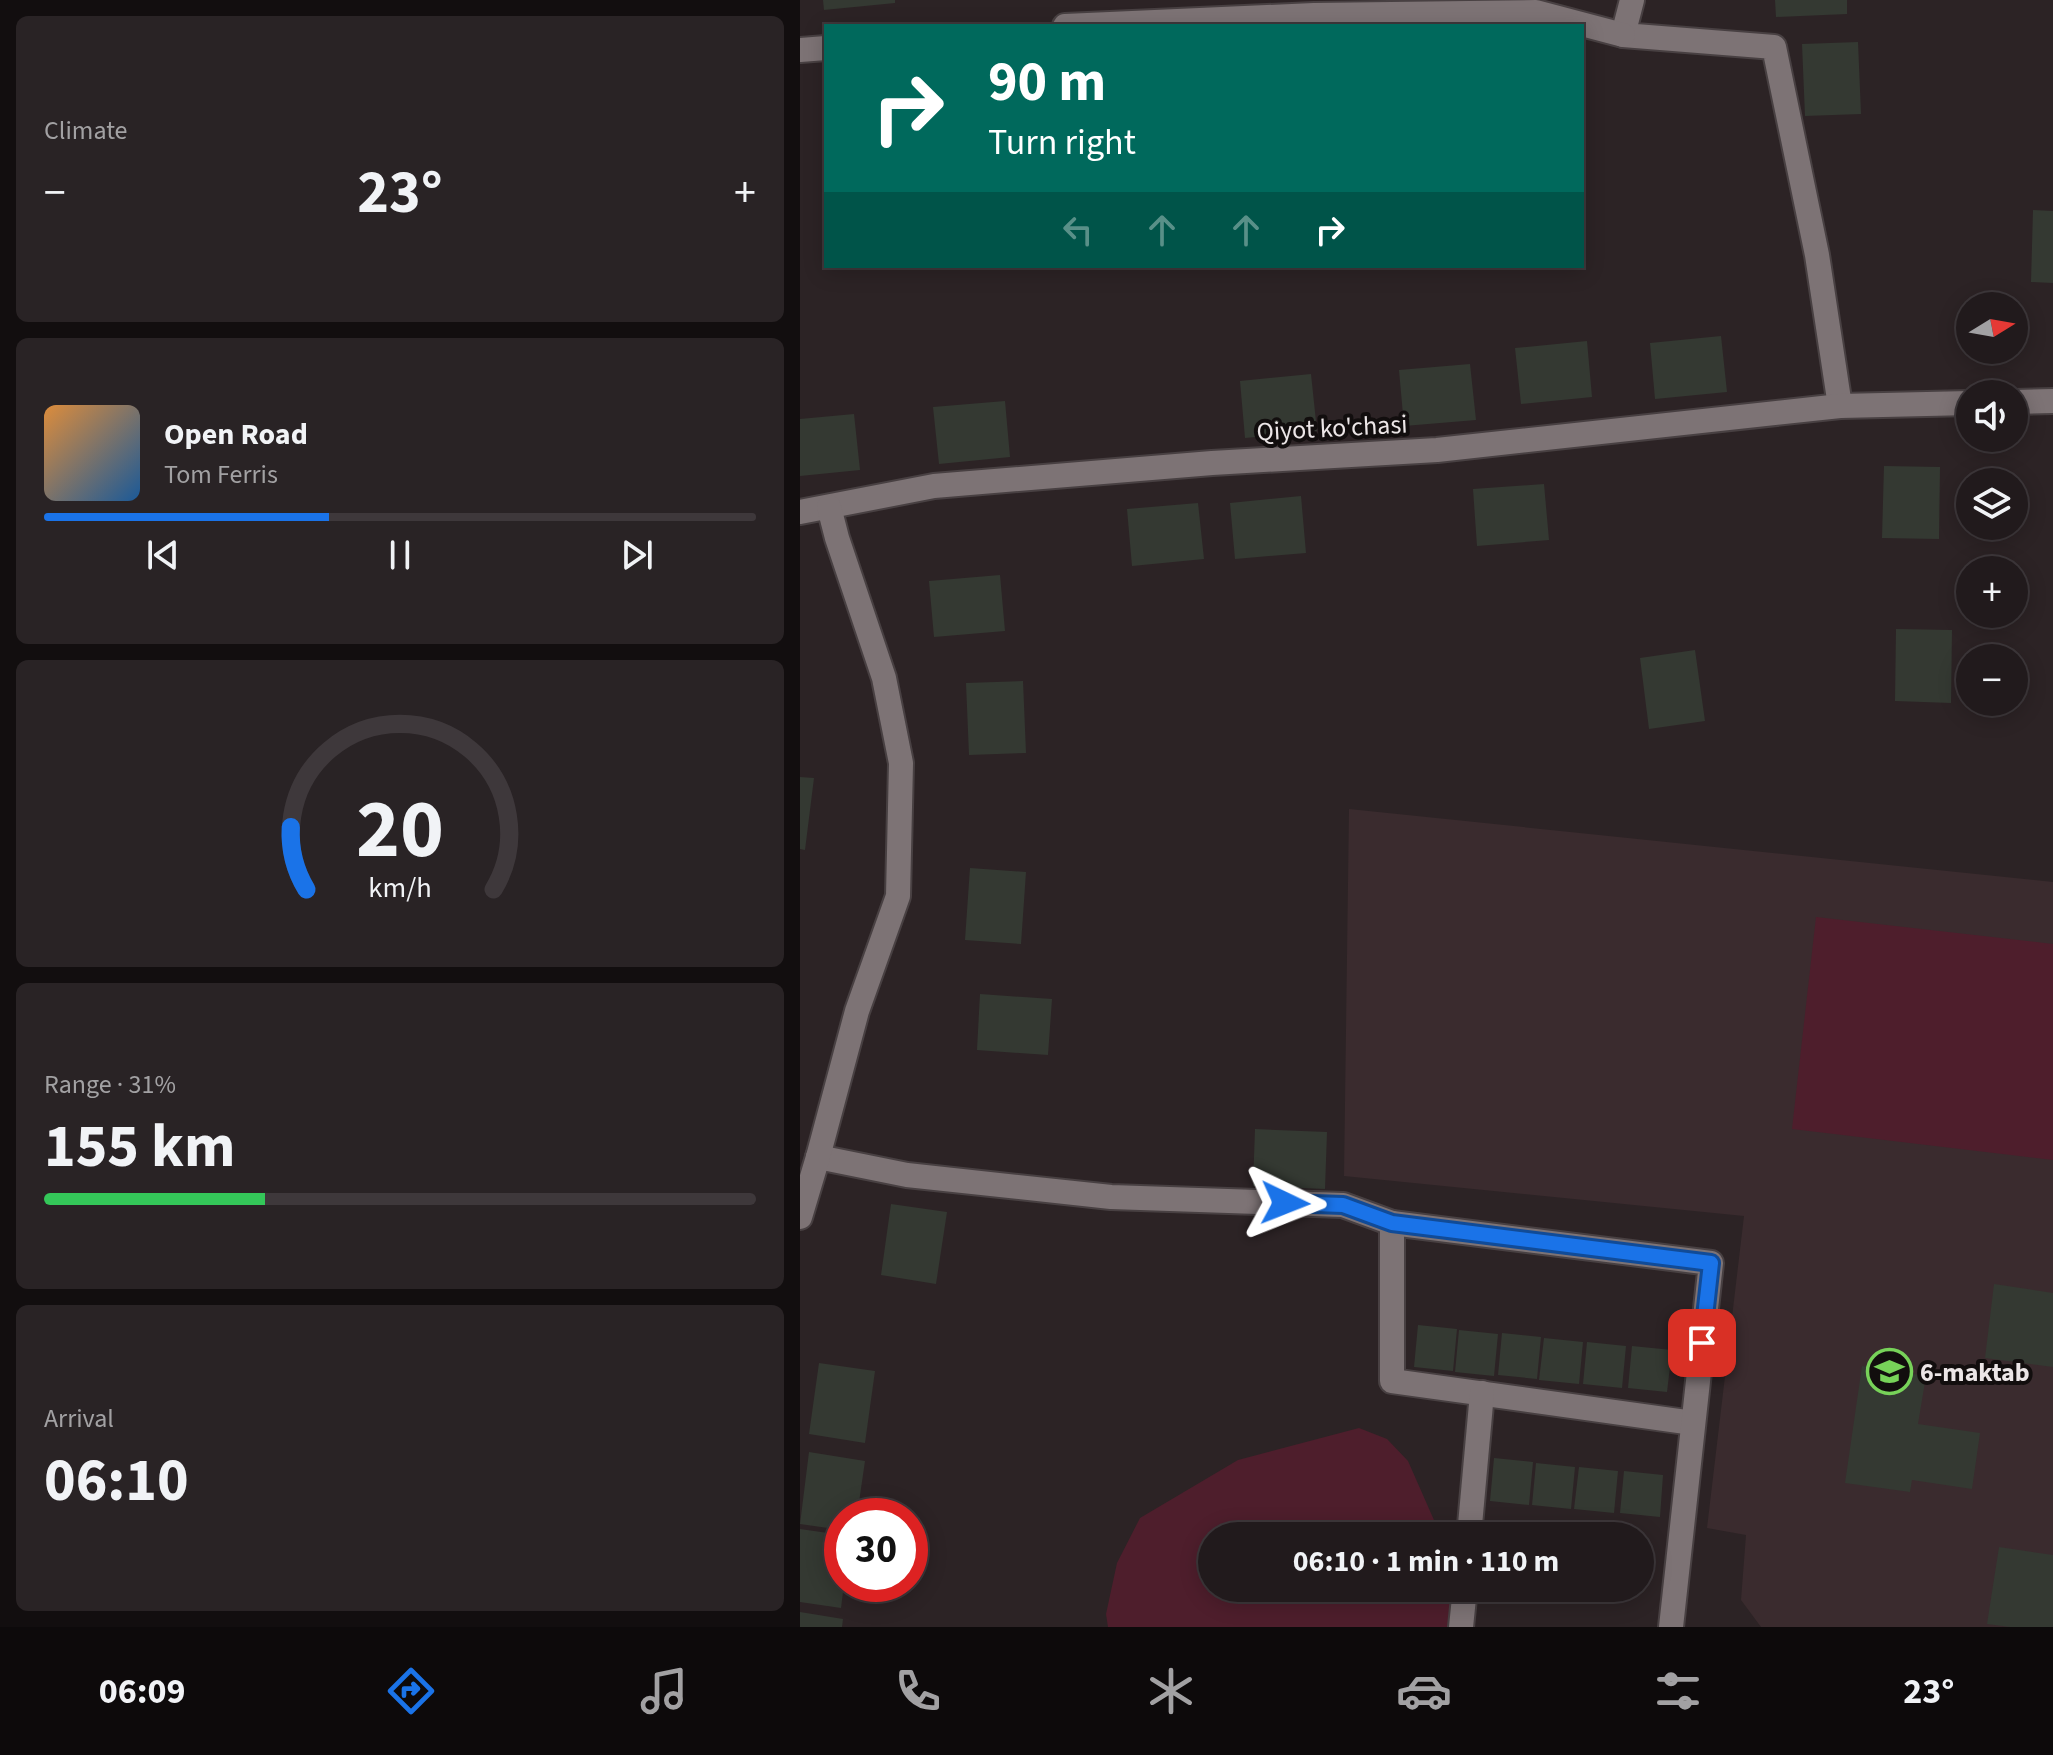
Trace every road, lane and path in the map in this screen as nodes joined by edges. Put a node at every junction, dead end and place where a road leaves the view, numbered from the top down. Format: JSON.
{"nodes":[{"id":1,"x":1632,"y":0,"type":"edge"},
{"id":2,"x":1110,"y":24,"type":"edge"},
{"id":3,"x":1581,"y":24,"type":"edge"},
{"id":4,"x":1584,"y":25,"type":"edge"},
{"id":5,"x":1623,"y":35,"type":"junction"},
{"id":6,"x":824,"y":48,"type":"edge"},
{"id":7,"x":800,"y":50,"type":"edge"},
{"id":8,"x":2053,"y":401,"type":"edge"},
{"id":9,"x":2028,"y":402,"type":"edge"},
{"id":10,"x":1956,"y":403,"type":"edge"},
{"id":11,"x":1840,"y":406,"type":"junction"},
{"id":12,"x":829,"y":507,"type":"junction"},
{"id":13,"x":800,"y":512,"type":"edge"},
{"id":14,"x":818,"y":1157,"type":"junction"},
{"id":15,"x":800,"y":1217,"type":"edge"},
{"id":16,"x":1392,"y":1223,"type":"junction"},
{"id":17,"x":1482,"y":1393,"type":"junction"},
{"id":18,"x":1693,"y":1423,"type":"junction"},
{"id":19,"x":1470,"y":1522,"type":"edge"},
{"id":20,"x":1464,"y":1602,"type":"edge"},
{"id":21,"x":1461,"y":1627,"type":"edge"},
{"id":22,"x":1671,"y":1627,"type":"edge"}],
"edges":[{"from":1,"to":5,"type":"street"},
{"from":2,"to":3,"type":"street"},
{"from":4,"to":5,"type":"street"},
{"from":5,"to":11,"type":"street"},
{"from":6,"to":7,"type":"street"},
{"from":8,"to":9,"type":"street"},
{"from":10,"to":11,"type":"street","name":"Qiyot ko'chasi"},
{"from":11,"to":12,"type":"street","name":"Qiyot ko'chasi"},
{"from":12,"to":13,"type":"street","name":"Qiyot ko'chasi"},
{"from":12,"to":14,"type":"street"},
{"from":14,"to":15,"type":"street"},
{"from":14,"to":16,"type":"street"},
{"from":16,"to":17,"type":"street"},
{"from":16,"to":18,"type":"street"},
{"from":17,"to":18,"type":"street"},
{"from":17,"to":19,"type":"street"},
{"from":18,"to":22,"type":"street"},
{"from":20,"to":21,"type":"street"}]}
